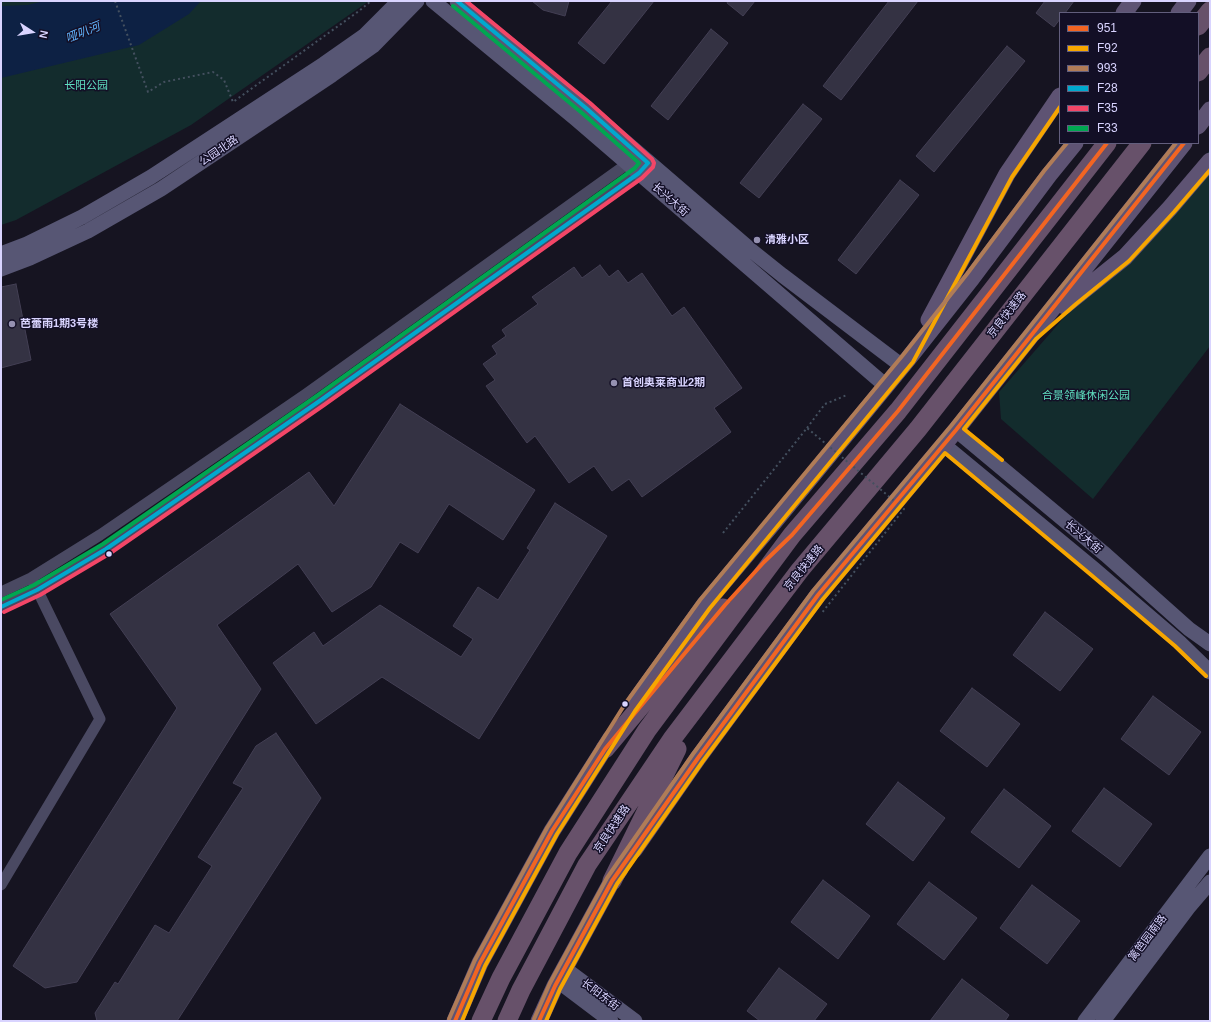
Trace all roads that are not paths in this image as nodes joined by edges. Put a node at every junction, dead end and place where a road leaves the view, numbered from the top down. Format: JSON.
{"nodes":[{"id":1,"x":399,"y":1,"type":"edge"},
{"id":2,"x":417,"y":1,"type":"edge"},
{"id":3,"x":434,"y":1,"type":"edge"},
{"id":4,"x":457,"y":1,"type":"edge"},
{"id":5,"x":1133,"y":1,"type":"edge"},
{"id":6,"x":1188,"y":1,"type":"edge"},
{"id":7,"x":1210,"y":11,"type":"edge"},
{"id":8,"x":1125,"y":12,"type":"edge"},
{"id":9,"x":1180,"y":12,"type":"edge"},
{"id":10,"x":1199,"y":25,"type":"edge"},
{"id":11,"x":1210,"y":56,"type":"edge"},
{"id":12,"x":1199,"y":71,"type":"edge"},
{"id":13,"x":1059,"y":97,"type":"edge"},
{"id":14,"x":1210,"y":110,"type":"edge"},
{"id":15,"x":1199,"y":125,"type":"edge"},
{"id":16,"x":1074,"y":144,"type":"edge"},
{"id":17,"x":1106,"y":144,"type":"edge"},
{"id":18,"x":1141,"y":144,"type":"edge"},
{"id":19,"x":1183,"y":144,"type":"edge"},
{"id":20,"x":1210,"y":161,"type":"edge"},
{"id":21,"x":639,"y":163,"type":"junction"},
{"id":22,"x":1,"y":254,"type":"edge"},
{"id":23,"x":1,"y":269,"type":"edge"},
{"id":24,"x":1032,"y":335,"type":"junction"},
{"id":25,"x":905,"y":363,"type":"junction"},
{"id":26,"x":886,"y":386,"type":"junction"},
{"id":27,"x":956,"y":430,"type":"junction"},
{"id":28,"x":944,"y":445,"type":"junction"},
{"id":29,"x":792,"y":535,"type":"junction"},
{"id":30,"x":31,"y":578,"type":"junction"},
{"id":31,"x":37,"y":590,"type":"junction"},
{"id":32,"x":1,"y":592,"type":"edge"},
{"id":33,"x":1,"y":607,"type":"edge"},
{"id":34,"x":1210,"y":644,"type":"edge"},
{"id":35,"x":1210,"y":672,"type":"edge"},
{"id":36,"x":697,"y":706,"type":"junction"},
{"id":37,"x":605,"y":748,"type":"junction"},
{"id":38,"x":1210,"y":856,"type":"edge"},
{"id":39,"x":612,"y":881,"type":"junction"},
{"id":40,"x":1210,"y":882,"type":"edge"},
{"id":41,"x":1,"y":885,"type":"edge"},
{"id":42,"x":561,"y":974,"type":"junction"},
{"id":43,"x":455,"y":1021,"type":"edge"},
{"id":44,"x":481,"y":1021,"type":"edge"},
{"id":45,"x":507,"y":1021,"type":"edge"},
{"id":46,"x":538,"y":1021,"type":"edge"},
{"id":47,"x":611,"y":1021,"type":"edge"},
{"id":48,"x":635,"y":1021,"type":"edge"},
{"id":49,"x":1085,"y":1021,"type":"edge"},
{"id":50,"x":1103,"y":1021,"type":"edge"}],
"edges":[{"from":1,"to":22,"type":"street","name":"公园北路"},
{"from":2,"to":23,"type":"street","name":"公园北路"},
{"from":3,"to":21,"type":"street","name":"长兴大街"},
{"from":4,"to":21,"type":"street","name":"长兴大街"},
{"from":5,"to":8,"type":"main road"},
{"from":6,"to":9,"type":"main road"},
{"from":7,"to":10,"type":"highway"},
{"from":11,"to":12,"type":"highway"},
{"from":13,"to":25,"type":"main road"},
{"from":14,"to":15,"type":"main road"},
{"from":16,"to":25,"type":"main road"},
{"from":17,"to":29,"type":"highway"},
{"from":18,"to":36,"type":"highway","name":"京良快速路"},
{"from":19,"to":24,"type":"main road"},
{"from":20,"to":24,"type":"main road"},
{"from":21,"to":25,"type":"street","name":"长兴大街"},
{"from":21,"to":26,"type":"street","name":"长兴大街"},
{"from":21,"to":30,"type":"street"},
{"from":21,"to":31,"type":"street"},
{"from":24,"to":27,"type":"main road"},
{"from":25,"to":26,"type":"main road"},
{"from":26,"to":37,"type":"main road"},
{"from":27,"to":28,"type":"main road"},
{"from":27,"to":34,"type":"street","name":"长兴大街"},
{"from":28,"to":35,"type":"street","name":"长兴大街"},
{"from":28,"to":39,"type":"main road"},
{"from":29,"to":37,"type":"highway"},
{"from":29,"to":44,"type":"highway"},
{"from":30,"to":31,"type":"street"},
{"from":30,"to":32,"type":"street"},
{"from":31,"to":33,"type":"street"},
{"from":31,"to":41,"type":"street"},
{"from":36,"to":39,"type":"highway"},
{"from":36,"to":45,"type":"highway","name":"京良快速路"},
{"from":37,"to":43,"type":"main road"},
{"from":38,"to":49,"type":"street","name":"篱笆园南路"},
{"from":39,"to":42,"type":"main road"},
{"from":40,"to":50,"type":"street","name":"篱笆园南路"},
{"from":42,"to":46,"type":"main road"},
{"from":42,"to":47,"type":"street","name":"长阳东街"},
{"from":42,"to":48,"type":"street","name":"长阳东街"}]}
